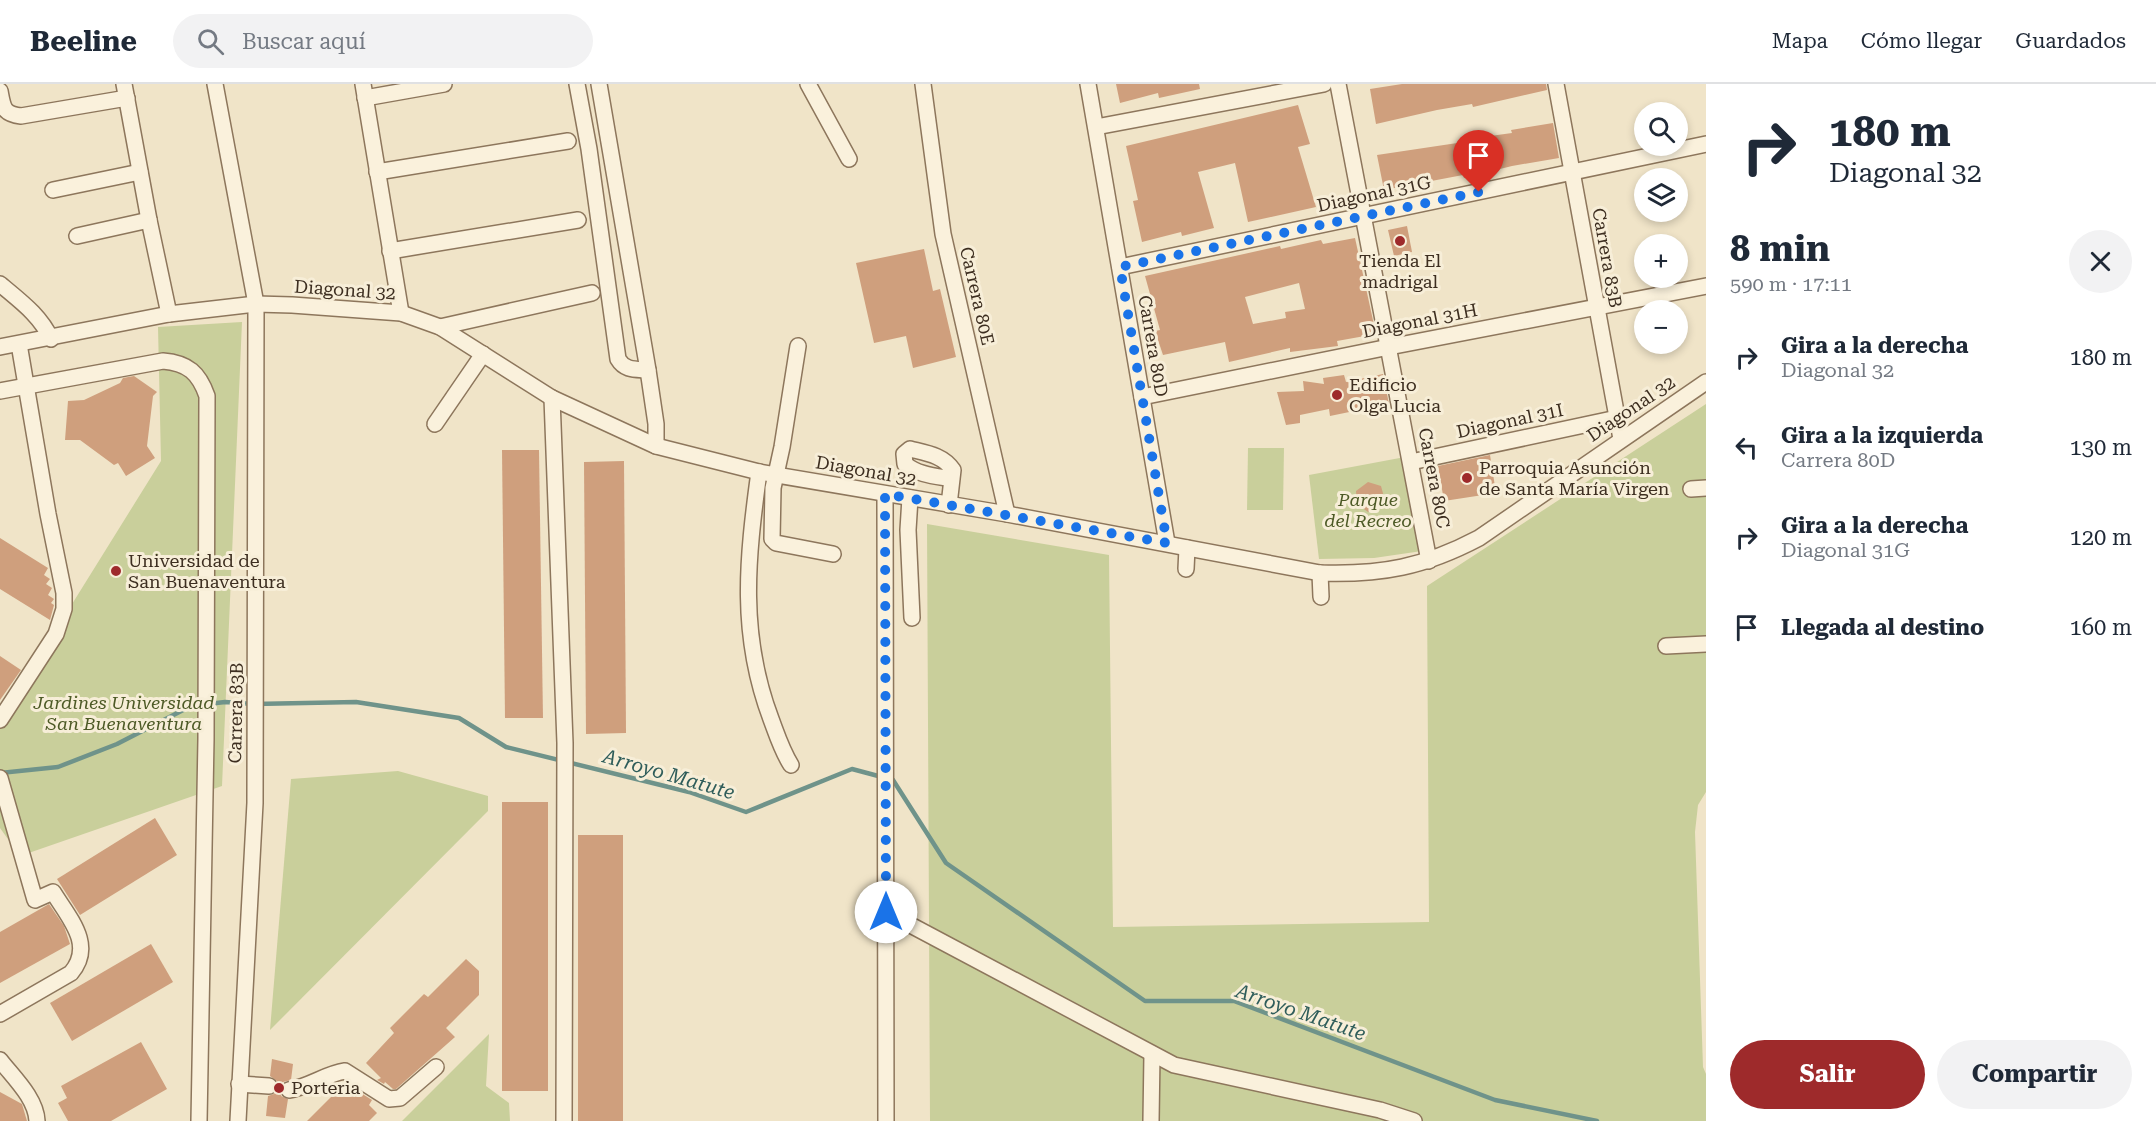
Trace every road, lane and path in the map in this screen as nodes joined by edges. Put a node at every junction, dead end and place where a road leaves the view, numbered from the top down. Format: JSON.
{"nodes":[{"id":1,"x":215,"y":84,"type":"edge"},
{"id":2,"x":444,"y":84,"type":"edge"},
{"id":3,"x":577,"y":84,"type":"edge"},
{"id":4,"x":598,"y":84,"type":"edge"},
{"id":5,"x":808,"y":84,"type":"edge"},
{"id":6,"x":923,"y":84,"type":"edge"},
{"id":7,"x":1088,"y":84,"type":"edge"},
{"id":8,"x":1324,"y":84,"type":"edge"},
{"id":9,"x":1338,"y":84,"type":"edge"},
{"id":10,"x":1556,"y":84,"type":"edge"},
{"id":11,"x":0,"y":91,"type":"edge"},
{"id":12,"x":125,"y":91,"type":"edge"},
{"id":13,"x":364,"y":91,"type":"edge"},
{"id":14,"x":1096,"y":127,"type":"junction"},
{"id":15,"x":568,"y":141,"type":"dead end"},
{"id":16,"x":1706,"y":144,"type":"edge"},
{"id":17,"x":849,"y":159,"type":"dead end"},
{"id":18,"x":140,"y":172,"type":"junction"},
{"id":19,"x":377,"y":172,"type":"junction"},
{"id":20,"x":1572,"y":172,"type":"junction"},
{"id":21,"x":53,"y":190,"type":"dead end"},
{"id":22,"x":1364,"y":216,"type":"junction"},
{"id":23,"x":149,"y":220,"type":"junction"},
{"id":24,"x":578,"y":220,"type":"dead end"},
{"id":25,"x":77,"y":236,"type":"dead end"},
{"id":26,"x":390,"y":251,"type":"junction"},
{"id":27,"x":1120,"y":267,"type":"junction"},
{"id":28,"x":0,"y":284,"type":"edge"},
{"id":29,"x":1706,"y":286,"type":"edge"},
{"id":30,"x":592,"y":293,"type":"dead end"},
{"id":31,"x":256,"y":304,"type":"junction"},
{"id":32,"x":1597,"y":307,"type":"junction"},
{"id":33,"x":169,"y":314,"type":"junction"},
{"id":34,"x":401,"y":314,"type":"junction"},
{"id":35,"x":440,"y":327,"type":"junction"},
{"id":36,"x":51,"y":339,"type":"junction"},
{"id":37,"x":19,"y":345,"type":"junction"},
{"id":38,"x":798,"y":346,"type":"dead end"},
{"id":39,"x":0,"y":347,"type":"edge"},
{"id":40,"x":1389,"y":347,"type":"junction"},
{"id":41,"x":483,"y":354,"type":"junction"},
{"id":42,"x":648,"y":370,"type":"junction"},
{"id":43,"x":1706,"y":382,"type":"edge"},
{"id":44,"x":26,"y":386,"type":"junction"},
{"id":45,"x":0,"y":391,"type":"edge"},
{"id":46,"x":1142,"y":397,"type":"junction"},
{"id":47,"x":552,"y":398,"type":"junction"},
{"id":48,"x":1617,"y":418,"type":"junction"},
{"id":49,"x":435,"y":424,"type":"dead end"},
{"id":50,"x":1621,"y":439,"type":"junction"},
{"id":51,"x":656,"y":447,"type":"junction"},
{"id":52,"x":1411,"y":462,"type":"junction"},
{"id":53,"x":759,"y":471,"type":"junction"},
{"id":54,"x":777,"y":475,"type":"junction"},
{"id":55,"x":952,"y":479,"type":"dead end"},
{"id":56,"x":885,"y":494,"type":"junction"},
{"id":57,"x":910,"y":498,"type":"junction"},
{"id":58,"x":949,"y":505,"type":"junction"},
{"id":59,"x":1007,"y":514,"type":"junction"},
{"id":60,"x":1167,"y":543,"type":"junction"},
{"id":61,"x":1187,"y":548,"type":"junction"},
{"id":62,"x":833,"y":554,"type":"dead end"},
{"id":63,"x":1429,"y":561,"type":"junction"},
{"id":64,"x":1186,"y":569,"type":"dead end"},
{"id":65,"x":1320,"y":573,"type":"junction"},
{"id":66,"x":1321,"y":597,"type":"dead end"},
{"id":67,"x":912,"y":618,"type":"dead end"},
{"id":68,"x":1706,"y":644,"type":"edge"},
{"id":69,"x":1666,"y":646,"type":"dead end"},
{"id":70,"x":0,"y":720,"type":"edge"},
{"id":71,"x":791,"y":765,"type":"dead end"},
{"id":72,"x":0,"y":777,"type":"edge"},
{"id":73,"x":886,"y":912,"type":"junction"},
{"id":74,"x":0,"y":1014,"type":"edge"},
{"id":75,"x":1152,"y":1054,"type":"junction"},
{"id":76,"x":0,"y":1060,"type":"edge"},
{"id":77,"x":436,"y":1067,"type":"dead end"},
{"id":78,"x":239,"y":1084,"type":"junction"},
{"id":79,"x":269,"y":1086,"type":"dead end"},
{"id":80,"x":289,"y":1090,"type":"dead end"},
{"id":81,"x":37,"y":1121,"type":"edge"},
{"id":82,"x":199,"y":1121,"type":"edge"},
{"id":83,"x":238,"y":1121,"type":"edge"},
{"id":84,"x":564,"y":1121,"type":"edge"},
{"id":85,"x":886,"y":1121,"type":"edge"},
{"id":86,"x":1151,"y":1121,"type":"edge"},
{"id":87,"x":1414,"y":1121,"type":"edge"}],
"edges":[{"from":1,"to":31,"type":"street","name":"Carrera 83B"},
{"from":2,"to":13,"type":"street"},
{"from":3,"to":42,"type":"street"},
{"from":4,"to":42,"type":"street"},
{"from":5,"to":17,"type":"street"},
{"from":6,"to":59,"type":"street","name":"Carrera 80E"},
{"from":7,"to":14,"type":"street","name":"Carrera 80D"},
{"from":8,"to":14,"type":"street"},
{"from":9,"to":22,"type":"street","name":"Carrera 80C"},
{"from":10,"to":20,"type":"street","name":"Carrera 83B"},
{"from":11,"to":12,"type":"street"},
{"from":12,"to":18,"type":"street"},
{"from":13,"to":19,"type":"street"},
{"from":14,"to":27,"type":"street","name":"Carrera 80D"},
{"from":15,"to":19,"type":"street"},
{"from":16,"to":20,"type":"street","name":"Diagonal 31G"},
{"from":18,"to":21,"type":"street"},
{"from":18,"to":23,"type":"street"},
{"from":19,"to":26,"type":"street"},
{"from":20,"to":22,"type":"street","name":"Diagonal 31G"},
{"from":20,"to":32,"type":"street","name":"Carrera 83B"},
{"from":22,"to":27,"type":"street","name":"Diagonal 31G"},
{"from":22,"to":40,"type":"street","name":"Carrera 80C"},
{"from":23,"to":25,"type":"street"},
{"from":23,"to":33,"type":"street"},
{"from":24,"to":26,"type":"street"},
{"from":26,"to":34,"type":"street"},
{"from":27,"to":46,"type":"street","name":"Carrera 80D"},
{"from":28,"to":36,"type":"street"},
{"from":29,"to":32,"type":"street","name":"Diagonal 31H"},
{"from":30,"to":35,"type":"street"},
{"from":31,"to":33,"type":"street","name":"Diagonal 32"},
{"from":31,"to":34,"type":"street","name":"Diagonal 32"},
{"from":31,"to":78,"type":"street","name":"Carrera 83B"},
{"from":32,"to":40,"type":"street","name":"Diagonal 31H"},
{"from":32,"to":48,"type":"street","name":"Carrera 83B"},
{"from":33,"to":36,"type":"street","name":"Diagonal 32"},
{"from":34,"to":35,"type":"street","name":"Diagonal 32"},
{"from":35,"to":41,"type":"street","name":"Diagonal 32"},
{"from":36,"to":37,"type":"street","name":"Diagonal 32"},
{"from":37,"to":39,"type":"street","name":"Diagonal 32"},
{"from":37,"to":44,"type":"street"},
{"from":38,"to":54,"type":"street"},
{"from":40,"to":46,"type":"street","name":"Diagonal 31H"},
{"from":40,"to":52,"type":"street","name":"Carrera 80C"},
{"from":41,"to":47,"type":"street","name":"Diagonal 32"},
{"from":41,"to":49,"type":"street"},
{"from":42,"to":51,"type":"street"},
{"from":43,"to":50,"type":"street","name":"Diagonal 32"},
{"from":44,"to":45,"type":"street"},
{"from":44,"to":70,"type":"street"},
{"from":44,"to":82,"type":"street"},
{"from":46,"to":60,"type":"street","name":"Carrera 80D"},
{"from":47,"to":51,"type":"street","name":"Diagonal 32"},
{"from":47,"to":84,"type":"street"},
{"from":48,"to":50,"type":"street","name":"Carrera 83B"},
{"from":48,"to":52,"type":"street","name":"Diagonal 31I"},
{"from":50,"to":63,"type":"street","name":"Diagonal 32"},
{"from":51,"to":53,"type":"street","name":"Diagonal 32"},
{"from":52,"to":63,"type":"street","name":"Carrera 80C"},
{"from":53,"to":54,"type":"street","name":"Diagonal 32"},
{"from":53,"to":71,"type":"street"},
{"from":54,"to":56,"type":"street","name":"Diagonal 32"},
{"from":54,"to":62,"type":"street"},
{"from":55,"to":58,"type":"street"},
{"from":56,"to":57,"type":"street","name":"Diagonal 32"},
{"from":56,"to":73,"type":"street"},
{"from":57,"to":58,"type":"street","name":"Diagonal 32"},
{"from":57,"to":67,"type":"street"},
{"from":58,"to":59,"type":"street","name":"Diagonal 32"},
{"from":59,"to":60,"type":"street","name":"Diagonal 32"},
{"from":60,"to":61,"type":"street","name":"Diagonal 32"},
{"from":61,"to":64,"type":"street"},
{"from":61,"to":65,"type":"street","name":"Diagonal 32"},
{"from":63,"to":65,"type":"street","name":"Diagonal 32"},
{"from":65,"to":66,"type":"street"},
{"from":68,"to":69,"type":"street"},
{"from":72,"to":74,"type":"street"},
{"from":73,"to":75,"type":"street"},
{"from":73,"to":85,"type":"street"},
{"from":75,"to":86,"type":"street"},
{"from":75,"to":87,"type":"street"},
{"from":76,"to":81,"type":"street"},
{"from":77,"to":80,"type":"street"},
{"from":78,"to":79,"type":"street"},
{"from":78,"to":83,"type":"street","name":"Carrera 83B"}]}
